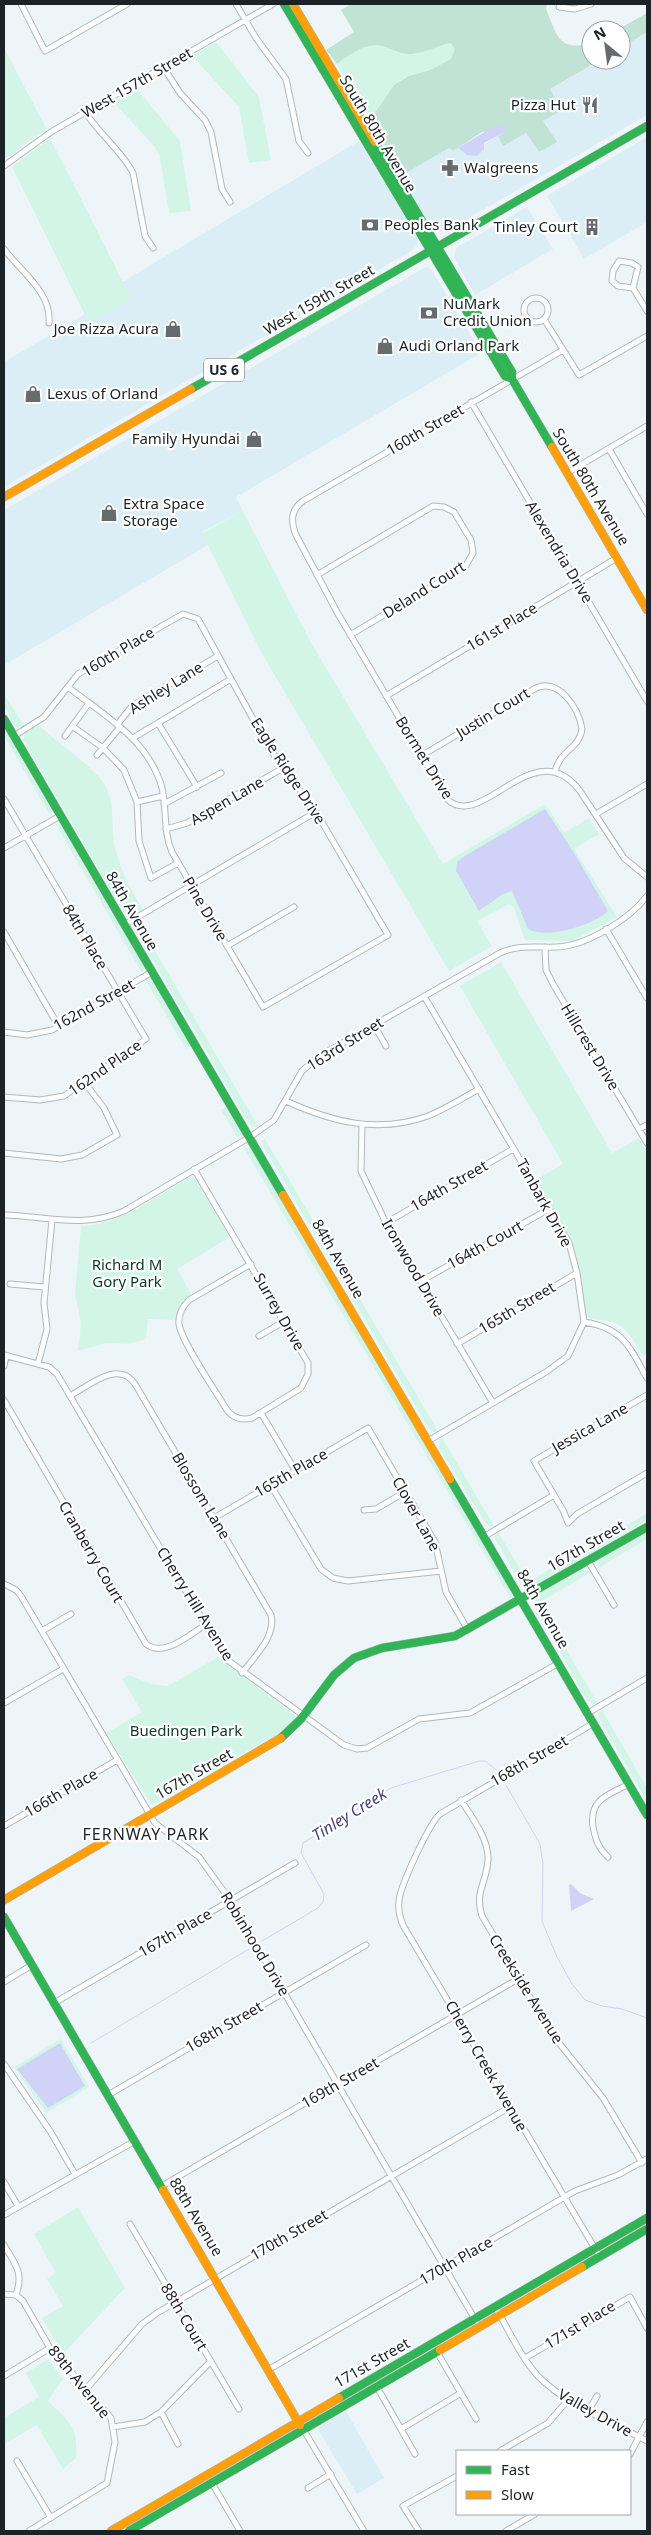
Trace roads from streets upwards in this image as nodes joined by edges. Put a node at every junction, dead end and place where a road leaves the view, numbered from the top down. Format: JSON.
{"nodes":[{"id":1,"x":22,"y":4,"type":"edge"},
{"id":2,"x":127,"y":4,"type":"edge"},
{"id":3,"x":236,"y":4,"type":"edge"},
{"id":4,"x":273,"y":4,"type":"edge"},
{"id":5,"x":284,"y":4,"type":"edge"},
{"id":6,"x":294,"y":4,"type":"edge"},
{"id":7,"x":591,"y":4,"type":"edge"},
{"id":8,"x":559,"y":7,"type":"dead end"},
{"id":9,"x":245,"y":20,"type":"junction"},
{"id":10,"x":164,"y":68,"type":"junction"},
{"id":11,"x":86,"y":113,"type":"junction"},
{"id":12,"x":647,"y":126,"type":"edge"},
{"id":13,"x":308,"y":153,"type":"dead end"},
{"id":14,"x":4,"y":166,"type":"edge"},
{"id":15,"x":230,"y":202,"type":"dead end"},
{"id":16,"x":439,"y":247,"type":"junction"},
{"id":17,"x":4,"y":248,"type":"edge"},
{"id":18,"x":153,"y":248,"type":"dead end"},
{"id":19,"x":431,"y":251,"type":"junction"},
{"id":20,"x":634,"y":288,"type":"junction"},
{"id":21,"x":647,"y":311,"type":"edge"},
{"id":22,"x":544,"y":319,"type":"junction"},
{"id":23,"x":49,"y":324,"type":"dead end"},
{"id":24,"x":647,"y":336,"type":"edge"},
{"id":25,"x":563,"y":350,"type":"junction"},
{"id":26,"x":512,"y":379,"type":"junction"},
{"id":27,"x":471,"y":402,"type":"junction"},
{"id":28,"x":647,"y":426,"type":"edge"},
{"id":29,"x":609,"y":449,"type":"junction"},
{"id":30,"x":567,"y":473,"type":"junction"},
{"id":31,"x":4,"y":497,"type":"edge"},
{"id":32,"x":647,"y":514,"type":"edge"},
{"id":33,"x":293,"y":515,"type":"joint"},
{"id":34,"x":617,"y":558,"type":"junction"},
{"id":35,"x":317,"y":575,"type":"junction"},
{"id":36,"x":577,"y":582,"type":"junction"},
{"id":37,"x":647,"y":610,"type":"edge"},
{"id":38,"x":183,"y":614,"type":"joint"},
{"id":39,"x":350,"y":635,"type":"junction"},
{"id":40,"x":218,"y":656,"type":"junction"},
{"id":41,"x":231,"y":679,"type":"junction"},
{"id":42,"x":68,"y":687,"type":"junction"},
{"id":43,"x":386,"y":696,"type":"junction"},
{"id":44,"x":647,"y":701,"type":"edge"},
{"id":45,"x":89,"y":704,"type":"junction"},
{"id":46,"x":4,"y":718,"type":"edge"},
{"id":47,"x":158,"y":723,"type":"junction"},
{"id":48,"x":72,"y":726,"type":"junction"},
{"id":49,"x":118,"y":726,"type":"junction"},
{"id":50,"x":14,"y":736,"type":"junction"},
{"id":51,"x":65,"y":736,"type":"dead end"},
{"id":52,"x":133,"y":738,"type":"junction"},
{"id":53,"x":103,"y":748,"type":"junction"},
{"id":54,"x":97,"y":755,"type":"dead end"},
{"id":55,"x":421,"y":756,"type":"junction"},
{"id":56,"x":285,"y":767,"type":"junction"},
{"id":57,"x":555,"y":772,"type":"junction"},
{"id":58,"x":220,"y":773,"type":"dead end"},
{"id":59,"x":647,"y":784,"type":"edge"},
{"id":60,"x":197,"y":787,"type":"junction"},
{"id":61,"x":163,"y":796,"type":"junction"},
{"id":62,"x":4,"y":799,"type":"edge"},
{"id":63,"x":137,"y":802,"type":"junction"},
{"id":64,"x":164,"y":804,"type":"junction"},
{"id":65,"x":316,"y":812,"type":"junction"},
{"id":66,"x":596,"y":814,"type":"junction"},
{"id":67,"x":60,"y":816,"type":"junction"},
{"id":68,"x":166,"y":829,"type":"junction"},
{"id":69,"x":25,"y":836,"type":"junction"},
{"id":70,"x":4,"y":848,"type":"edge"},
{"id":71,"x":178,"y":863,"type":"junction"},
{"id":72,"x":647,"y":876,"type":"edge"},
{"id":73,"x":191,"y":885,"type":"junction"},
{"id":74,"x":647,"y":896,"type":"edge"},
{"id":75,"x":294,"y":907,"type":"dead end"},
{"id":76,"x":124,"y":925,"type":"junction"},
{"id":77,"x":606,"y":929,"type":"junction"},
{"id":78,"x":4,"y":932,"type":"edge"},
{"id":79,"x":227,"y":946,"type":"junction"},
{"id":80,"x":545,"y":947,"type":"junction"},
{"id":81,"x":152,"y":972,"type":"junction"},
{"id":82,"x":118,"y":992,"type":"junction"},
{"id":83,"x":424,"y":996,"type":"junction"},
{"id":84,"x":647,"y":998,"type":"edge"},
{"id":85,"x":263,"y":1008,"type":"joint"},
{"id":86,"x":374,"y":1025,"type":"junction"},
{"id":87,"x":59,"y":1027,"type":"junction"},
{"id":88,"x":4,"y":1032,"type":"edge"},
{"id":89,"x":146,"y":1039,"type":"joint"},
{"id":90,"x":386,"y":1046,"type":"dead end"},
{"id":91,"x":85,"y":1083,"type":"junction"},
{"id":92,"x":479,"y":1089,"type":"junction"},
{"id":93,"x":4,"y":1097,"type":"edge"},
{"id":94,"x":286,"y":1101,"type":"junction"},
{"id":95,"x":362,"y":1124,"type":"junction"},
{"id":96,"x":647,"y":1124,"type":"edge"},
{"id":97,"x":640,"y":1129,"type":"junction"},
{"id":98,"x":250,"y":1137,"type":"junction"},
{"id":99,"x":647,"y":1143,"type":"edge"},
{"id":100,"x":513,"y":1149,"type":"junction"},
{"id":101,"x":4,"y":1153,"type":"edge"},
{"id":102,"x":194,"y":1169,"type":"junction"},
{"id":103,"x":549,"y":1209,"type":"junction"},
{"id":104,"x":4,"y":1215,"type":"edge"},
{"id":105,"x":52,"y":1220,"type":"junction"},
{"id":106,"x":386,"y":1223,"type":"junction"},
{"id":107,"x":250,"y":1264,"type":"junction"},
{"id":108,"x":577,"y":1273,"type":"junction"},
{"id":109,"x":421,"y":1281,"type":"junction"},
{"id":110,"x":10,"y":1284,"type":"dead end"},
{"id":111,"x":44,"y":1287,"type":"junction"},
{"id":112,"x":285,"y":1321,"type":"junction"},
{"id":113,"x":584,"y":1322,"type":"junction"},
{"id":114,"x":259,"y":1336,"type":"dead end"},
{"id":115,"x":457,"y":1344,"type":"junction"},
{"id":116,"x":5,"y":1356,"type":"edge"},
{"id":117,"x":38,"y":1364,"type":"junction"},
{"id":118,"x":4,"y":1366,"type":"edge"},
{"id":119,"x":647,"y":1378,"type":"edge"},
{"id":120,"x":647,"y":1395,"type":"edge"},
{"id":121,"x":70,"y":1396,"type":"junction"},
{"id":122,"x":4,"y":1400,"type":"edge"},
{"id":123,"x":492,"y":1403,"type":"junction"},
{"id":124,"x":261,"y":1413,"type":"junction"},
{"id":125,"x":368,"y":1428,"type":"joint"},
{"id":126,"x":428,"y":1441,"type":"junction"},
{"id":127,"x":295,"y":1470,"type":"junction"},
{"id":128,"x":647,"y":1473,"type":"edge"},
{"id":129,"x":270,"y":1484,"type":"junction"},
{"id":130,"x":405,"y":1492,"type":"junction"},
{"id":131,"x":554,"y":1495,"type":"junction"},
{"id":132,"x":364,"y":1510,"type":"dead end"},
{"id":133,"x":214,"y":1518,"type":"junction"},
{"id":134,"x":647,"y":1527,"type":"edge"},
{"id":135,"x":485,"y":1536,"type":"junction"},
{"id":136,"x":588,"y":1561,"type":"junction"},
{"id":137,"x":441,"y":1571,"type":"junction"},
{"id":138,"x":4,"y":1584,"type":"edge"},
{"id":139,"x":522,"y":1599,"type":"junction"},
{"id":140,"x":614,"y":1605,"type":"dead end"},
{"id":141,"x":71,"y":1614,"type":"dead end"},
{"id":142,"x":205,"y":1626,"type":"junction"},
{"id":143,"x":468,"y":1630,"type":"junction"},
{"id":144,"x":42,"y":1631,"type":"junction"},
{"id":145,"x":559,"y":1663,"type":"junction"},
{"id":146,"x":63,"y":1669,"type":"junction"},
{"id":147,"x":242,"y":1673,"type":"junction"},
{"id":148,"x":647,"y":1678,"type":"edge"},
{"id":149,"x":4,"y":1702,"type":"edge"},
{"id":150,"x":588,"y":1713,"type":"junction"},
{"id":151,"x":304,"y":1717,"type":"junction"},
{"id":152,"x":594,"y":1723,"type":"junction"},
{"id":153,"x":117,"y":1760,"type":"junction"},
{"id":154,"x":629,"y":1784,"type":"junction"},
{"id":155,"x":461,"y":1800,"type":"junction"},
{"id":156,"x":150,"y":1815,"type":"junction"},
{"id":157,"x":647,"y":1815,"type":"edge"},
{"id":158,"x":4,"y":1826,"type":"edge"},
{"id":159,"x":608,"y":1857,"type":"dead end"},
{"id":160,"x":295,"y":1863,"type":"dead end"},
{"id":161,"x":411,"y":1869,"type":"joint"},
{"id":162,"x":4,"y":1900,"type":"edge"},
{"id":163,"x":230,"y":1900,"type":"junction"},
{"id":164,"x":4,"y":1917,"type":"edge"},
{"id":165,"x":366,"y":1945,"type":"dead end"},
{"id":166,"x":32,"y":1965,"type":"junction"},
{"id":167,"x":518,"y":1979,"type":"junction"},
{"id":168,"x":4,"y":1982,"type":"edge"},
{"id":169,"x":284,"y":1992,"type":"junction"},
{"id":170,"x":54,"y":2003,"type":"junction"},
{"id":171,"x":457,"y":2015,"type":"junction"},
{"id":172,"x":4,"y":2064,"type":"edge"},
{"id":173,"x":338,"y":2084,"type":"junction"},
{"id":174,"x":108,"y":2094,"type":"junction"},
{"id":175,"x":510,"y":2107,"type":"junction"},
{"id":176,"x":135,"y":2141,"type":"junction"},
{"id":177,"x":647,"y":2159,"type":"edge"},
{"id":178,"x":642,"y":2162,"type":"junction"},
{"id":179,"x":76,"y":2174,"type":"junction"},
{"id":180,"x":392,"y":2175,"type":"junction"},
{"id":181,"x":4,"y":2182,"type":"edge"},
{"id":182,"x":162,"y":2186,"type":"junction"},
{"id":183,"x":563,"y":2198,"type":"junction"},
{"id":184,"x":18,"y":2206,"type":"junction"},
{"id":185,"x":4,"y":2215,"type":"edge"},
{"id":186,"x":647,"y":2218,"type":"edge"},
{"id":187,"x":130,"y":2224,"type":"dead end"},
{"id":188,"x":647,"y":2229,"type":"edge"},
{"id":189,"x":4,"y":2245,"type":"edge"},
{"id":190,"x":594,"y":2249,"type":"junction"},
{"id":191,"x":600,"y":2257,"type":"junction"},
{"id":192,"x":446,"y":2268,"type":"junction"},
{"id":193,"x":216,"y":2278,"type":"junction"},
{"id":194,"x":4,"y":2294,"type":"edge"},
{"id":195,"x":16,"y":2294,"type":"junction"},
{"id":196,"x":176,"y":2302,"type":"junction"},
{"id":197,"x":495,"y":2307,"type":"junction"},
{"id":198,"x":500,"y":2315,"type":"junction"},
{"id":199,"x":475,"y":2319,"type":"junction"},
{"id":200,"x":480,"y":2327,"type":"junction"},
{"id":201,"x":647,"y":2328,"type":"edge"},
{"id":202,"x":50,"y":2348,"type":"junction"},
{"id":203,"x":437,"y":2352,"type":"junction"},
{"id":204,"x":525,"y":2358,"type":"junction"},
{"id":205,"x":211,"y":2360,"type":"junction"},
{"id":206,"x":268,"y":2370,"type":"junction"},
{"id":207,"x":4,"y":2376,"type":"edge"},
{"id":208,"x":377,"y":2387,"type":"junction"},
{"id":209,"x":87,"y":2388,"type":"junction"},
{"id":210,"x":461,"y":2393,"type":"junction"},
{"id":211,"x":597,"y":2396,"type":"dead end"},
{"id":212,"x":568,"y":2400,"type":"junction"},
{"id":213,"x":239,"y":2410,"type":"dead end"},
{"id":214,"x":589,"y":2410,"type":"junction"},
{"id":215,"x":161,"y":2412,"type":"junction"},
{"id":216,"x":476,"y":2419,"type":"dead end"},
{"id":217,"x":299,"y":2422,"type":"junction"},
{"id":218,"x":647,"y":2422,"type":"edge"},
{"id":219,"x":113,"y":2426,"type":"junction"},
{"id":220,"x":303,"y":2429,"type":"junction"},
{"id":221,"x":401,"y":2429,"type":"junction"},
{"id":222,"x":639,"y":2437,"type":"junction"},
{"id":223,"x":647,"y":2441,"type":"edge"},
{"id":224,"x":178,"y":2444,"type":"dead end"},
{"id":225,"x":502,"y":2450,"type":"edge"},
{"id":226,"x":631,"y":2452,"type":"edge"},
{"id":227,"x":415,"y":2454,"type":"dead end"},
{"id":228,"x":17,"y":2461,"type":"dead end"},
{"id":229,"x":330,"y":2474,"type":"junction"},
{"id":230,"x":456,"y":2477,"type":"edge"},
{"id":231,"x":212,"y":2483,"type":"junction"},
{"id":232,"x":308,"y":2488,"type":"dead end"},
{"id":233,"x":534,"y":2515,"type":"edge"},
{"id":234,"x":51,"y":2518,"type":"junction"},
{"id":235,"x":130,"y":2520,"type":"junction"},
{"id":236,"x":133,"y":2530,"type":"edge"},
{"id":237,"x":29,"y":2531,"type":"edge"},
{"id":238,"x":111,"y":2531,"type":"edge"},
{"id":239,"x":240,"y":2531,"type":"edge"},
{"id":240,"x":364,"y":2531,"type":"edge"},
{"id":241,"x":418,"y":2531,"type":"edge"},
{"id":242,"x":506,"y":2531,"type":"edge"}],
"edges":[{"from":1,"to":2,"type":"street"},
{"from":3,"to":9,"type":"street"},
{"from":4,"to":9,"type":"street","name":"West 157th Street"},
{"from":5,"to":19,"type":"street","name":"South 80th Avenue"},
{"from":6,"to":16,"type":"street","name":"South 80th Avenue"},
{"from":7,"to":8,"type":"street"},
{"from":9,"to":10,"type":"street","name":"West 157th Street"},
{"from":9,"to":13,"type":"street"},
{"from":10,"to":11,"type":"street","name":"West 157th Street"},
{"from":10,"to":15,"type":"street"},
{"from":11,"to":14,"type":"street","name":"West 157th Street"},
{"from":11,"to":18,"type":"street"},
{"from":12,"to":16,"type":"street","name":"West 159th Street","number":"US 6"},
{"from":16,"to":19,"type":"street","name":"West 159th Street","number":"US 6"},
{"from":16,"to":26,"type":"street","name":"South 80th Avenue"},
{"from":17,"to":23,"type":"street"},
{"from":19,"to":26,"type":"street","name":"South 80th Avenue"},
{"from":19,"to":31,"type":"street","name":"West 159th Street","number":"US 6"},
{"from":20,"to":20,"type":"street"},
{"from":20,"to":21,"type":"street"},
{"from":22,"to":22,"type":"street"},
{"from":22,"to":25,"type":"street"},
{"from":24,"to":25,"type":"street"},
{"from":25,"to":26,"type":"street","name":"160th Street"},
{"from":26,"to":27,"type":"street","name":"160th Street"},
{"from":26,"to":30,"type":"street","name":"South 80th Avenue"},
{"from":27,"to":33,"type":"street","name":"160th Street"},
{"from":27,"to":36,"type":"street","name":"Alexendria Drive"},
{"from":28,"to":29,"type":"street"},
{"from":29,"to":30,"type":"street"},
{"from":29,"to":32,"type":"street"},
{"from":30,"to":34,"type":"street","name":"South 80th Avenue"},
{"from":33,"to":35,"type":"street","name":"Bormet Drive"},
{"from":34,"to":36,"type":"street","name":"161st Place"},
{"from":34,"to":37,"type":"street","name":"South 80th Avenue"},
{"from":35,"to":39,"type":"street","name":"Bormet Drive"},
{"from":35,"to":39,"type":"street","name":"Deland Court"},
{"from":36,"to":43,"type":"street","name":"161st Place"},
{"from":36,"to":44,"type":"street","name":"Alexendria Drive"},
{"from":38,"to":40,"type":"street","name":"Eagle Ridge Drive"},
{"from":38,"to":42,"type":"street","name":"160th Place"},
{"from":39,"to":43,"type":"street","name":"Bormet Drive"},
{"from":40,"to":41,"type":"street","name":"Eagle Ridge Drive"},
{"from":40,"to":49,"type":"street","name":"Ashley Lane"},
{"from":41,"to":47,"type":"street"},
{"from":41,"to":56,"type":"street","name":"Eagle Ridge Drive"},
{"from":42,"to":45,"type":"street","name":"Pine Drive"},
{"from":42,"to":50,"type":"street","name":"160th Place"},
{"from":43,"to":55,"type":"street","name":"Bormet Drive"},
{"from":45,"to":48,"type":"street"},
{"from":45,"to":49,"type":"street","name":"Pine Drive"},
{"from":46,"to":50,"type":"street","name":"84th Avenue"},
{"from":47,"to":52,"type":"street"},
{"from":47,"to":60,"type":"street"},
{"from":48,"to":51,"type":"street"},
{"from":48,"to":53,"type":"street"},
{"from":49,"to":52,"type":"street","name":"Pine Drive"},
{"from":49,"to":53,"type":"street","name":"Ashley Lane"},
{"from":50,"to":67,"type":"street","name":"84th Avenue"},
{"from":52,"to":61,"type":"street","name":"Pine Drive"},
{"from":53,"to":54,"type":"street","name":"Ashley Lane"},
{"from":53,"to":63,"type":"street"},
{"from":55,"to":57,"type":"street","name":"Bormet Drive"},
{"from":55,"to":57,"type":"street","name":"Justin Court"},
{"from":56,"to":65,"type":"street","name":"Eagle Ridge Drive"},
{"from":56,"to":68,"type":"street","name":"Aspen Lane"},
{"from":57,"to":66,"type":"street"},
{"from":58,"to":60,"type":"street"},
{"from":59,"to":66,"type":"street"},
{"from":60,"to":64,"type":"street"},
{"from":61,"to":63,"type":"street"},
{"from":61,"to":64,"type":"street","name":"Pine Drive"},
{"from":62,"to":69,"type":"street","name":"84th Place"},
{"from":63,"to":71,"type":"street"},
{"from":64,"to":68,"type":"street","name":"Pine Drive"},
{"from":65,"to":73,"type":"street"},
{"from":65,"to":85,"type":"street","name":"Eagle Ridge Drive"},
{"from":66,"to":72,"type":"street"},
{"from":67,"to":69,"type":"street"},
{"from":67,"to":76,"type":"street","name":"84th Avenue"},
{"from":68,"to":71,"type":"street","name":"Pine Drive"},
{"from":69,"to":70,"type":"street"},
{"from":69,"to":82,"type":"street","name":"84th Place"},
{"from":71,"to":73,"type":"street","name":"Pine Drive"},
{"from":73,"to":76,"type":"street"},
{"from":73,"to":79,"type":"street","name":"Pine Drive"},
{"from":74,"to":77,"type":"street","name":"163rd Street"},
{"from":75,"to":79,"type":"street"},
{"from":76,"to":81,"type":"street","name":"84th Avenue"},
{"from":77,"to":80,"type":"street","name":"163rd Street"},
{"from":77,"to":84,"type":"street"},
{"from":78,"to":87,"type":"street"},
{"from":79,"to":85,"type":"street","name":"Pine Drive"},
{"from":80,"to":83,"type":"street","name":"163rd Street"},
{"from":80,"to":97,"type":"street","name":"Hillcrest Drive"},
{"from":81,"to":82,"type":"street","name":"162nd Street"},
{"from":81,"to":98,"type":"street","name":"84th Avenue"},
{"from":82,"to":87,"type":"street","name":"162nd Street"},
{"from":82,"to":89,"type":"street","name":"84th Place"},
{"from":83,"to":86,"type":"street","name":"163rd Street"},
{"from":83,"to":92,"type":"street","name":"Tanbark Drive"},
{"from":86,"to":90,"type":"street"},
{"from":86,"to":94,"type":"street","name":"163rd Street"},
{"from":87,"to":88,"type":"street","name":"162nd Street"},
{"from":89,"to":91,"type":"street","name":"162nd Place"},
{"from":91,"to":93,"type":"street","name":"162nd Place"},
{"from":91,"to":101,"type":"street"},
{"from":92,"to":95,"type":"street"},
{"from":92,"to":100,"type":"street","name":"Tanbark Drive"},
{"from":94,"to":95,"type":"street"},
{"from":94,"to":98,"type":"street","name":"163rd Street"},
{"from":95,"to":106,"type":"street","name":"Ironwood Drive"},
{"from":96,"to":97,"type":"street"},
{"from":97,"to":99,"type":"street","name":"Hillcrest Drive"},
{"from":98,"to":102,"type":"street","name":"163rd Street"},
{"from":98,"to":126,"type":"street","name":"84th Avenue"},
{"from":100,"to":103,"type":"street","name":"Tanbark Drive"},
{"from":100,"to":106,"type":"street","name":"164th Street"},
{"from":102,"to":105,"type":"street","name":"163rd Street"},
{"from":102,"to":107,"type":"street","name":"Surrey Drive"},
{"from":103,"to":108,"type":"street","name":"Tanbark Drive"},
{"from":103,"to":109,"type":"street","name":"164th Court"},
{"from":104,"to":105,"type":"street","name":"163rd Street"},
{"from":105,"to":111,"type":"street"},
{"from":106,"to":109,"type":"street","name":"Ironwood Drive"},
{"from":107,"to":112,"type":"street","name":"Surrey Drive"},
{"from":107,"to":124,"type":"street","name":"Surrey Drive"},
{"from":108,"to":113,"type":"street","name":"Tanbark Drive"},
{"from":108,"to":115,"type":"street","name":"165th Street"},
{"from":109,"to":115,"type":"street","name":"Ironwood Drive"},
{"from":110,"to":111,"type":"street"},
{"from":111,"to":117,"type":"street"},
{"from":112,"to":114,"type":"street"},
{"from":112,"to":124,"type":"street","name":"Surrey Drive"},
{"from":113,"to":119,"type":"street"},
{"from":113,"to":123,"type":"street"},
{"from":115,"to":123,"type":"street","name":"Ironwood Drive"},
{"from":116,"to":117,"type":"street","name":"Cherry Hill Avenue"},
{"from":116,"to":118,"type":"street"},
{"from":117,"to":121,"type":"street","name":"Cherry Hill Avenue"},
{"from":120,"to":131,"type":"street","name":"Jessica Lane"},
{"from":121,"to":133,"type":"street","name":"Blossom Lane"},
{"from":121,"to":142,"type":"street","name":"Cherry Hill Avenue"},
{"from":122,"to":142,"type":"street","name":"Cranberry Court"},
{"from":123,"to":126,"type":"street"},
{"from":124,"to":127,"type":"street"},
{"from":125,"to":127,"type":"street","name":"165th Place"},
{"from":125,"to":130,"type":"street","name":"Clover Lane"},
{"from":126,"to":135,"type":"street","name":"84th Avenue"},
{"from":127,"to":129,"type":"street","name":"165th Place"},
{"from":128,"to":131,"type":"street"},
{"from":129,"to":133,"type":"street","name":"165th Place"},
{"from":129,"to":137,"type":"street"},
{"from":130,"to":132,"type":"street"},
{"from":130,"to":137,"type":"street","name":"Clover Lane"},
{"from":131,"to":135,"type":"street"},
{"from":133,"to":147,"type":"street","name":"Blossom Lane"},
{"from":134,"to":136,"type":"street","name":"167th Street"},
{"from":135,"to":139,"type":"street","name":"84th Avenue"},
{"from":136,"to":139,"type":"street","name":"167th Street"},
{"from":136,"to":140,"type":"street"},
{"from":137,"to":143,"type":"street","name":"Clover Lane"},
{"from":138,"to":144,"type":"street","name":"Robinhood Drive"},
{"from":139,"to":143,"type":"street","name":"167th Street"},
{"from":139,"to":145,"type":"street","name":"84th Avenue"},
{"from":141,"to":144,"type":"street"},
{"from":142,"to":147,"type":"street","name":"Cherry Hill Avenue"},
{"from":143,"to":151,"type":"street","name":"167th Street"},
{"from":144,"to":146,"type":"street","name":"Robinhood Drive"},
{"from":145,"to":150,"type":"street","name":"84th Avenue"},
{"from":145,"to":151,"type":"street","name":"Cherry Hill Avenue"},
{"from":146,"to":149,"type":"street"},
{"from":146,"to":153,"type":"street","name":"Robinhood Drive"},
{"from":147,"to":151,"type":"street","name":"Cherry Hill Avenue"},
{"from":148,"to":150,"type":"street"},
{"from":150,"to":152,"type":"street","name":"84th Avenue"},
{"from":151,"to":156,"type":"street","name":"167th Street"},
{"from":152,"to":154,"type":"street","name":"84th Avenue"},
{"from":152,"to":155,"type":"street","name":"168th Street"},
{"from":153,"to":156,"type":"street","name":"Robinhood Drive"},
{"from":153,"to":158,"type":"street","name":"166th Place"},
{"from":154,"to":157,"type":"street","name":"84th Avenue"},
{"from":154,"to":159,"type":"street"},
{"from":155,"to":161,"type":"street","name":"168th Street"},
{"from":155,"to":167,"type":"street","name":"Creekside Avenue"},
{"from":156,"to":162,"type":"street","name":"167th Street"},
{"from":156,"to":163,"type":"street","name":"Robinhood Drive"},
{"from":160,"to":163,"type":"street","name":"167th Place"},
{"from":161,"to":171,"type":"street","name":"Cherry Creek Avenue"},
{"from":163,"to":169,"type":"street","name":"Robinhood Drive"},
{"from":163,"to":170,"type":"street","name":"167th Place"},
{"from":164,"to":166,"type":"street","name":"88th Avenue"},
{"from":165,"to":169,"type":"street","name":"168th Street"},
{"from":166,"to":168,"type":"street"},
{"from":166,"to":170,"type":"street","name":"88th Avenue"},
{"from":167,"to":171,"type":"street","name":"169th Street"},
{"from":167,"to":178,"type":"street","name":"Creekside Avenue"},
{"from":169,"to":173,"type":"street","name":"Robinhood Drive"},
{"from":169,"to":174,"type":"street","name":"168th Street"},
{"from":170,"to":174,"type":"street","name":"88th Avenue"},
{"from":171,"to":173,"type":"street","name":"169th Street"},
{"from":171,"to":175,"type":"street","name":"Cherry Creek Avenue"},
{"from":172,"to":179,"type":"street"},
{"from":173,"to":180,"type":"street","name":"Robinhood Drive"},
{"from":173,"to":182,"type":"street","name":"169th Street"},
{"from":174,"to":176,"type":"street","name":"88th Avenue"},
{"from":175,"to":180,"type":"street","name":"170th Street"},
{"from":175,"to":183,"type":"street","name":"Cherry Creek Avenue"},
{"from":176,"to":179,"type":"street"},
{"from":176,"to":182,"type":"street","name":"88th Avenue"},
{"from":177,"to":178,"type":"street","name":"170th Place"},
{"from":178,"to":183,"type":"street","name":"170th Place"},
{"from":179,"to":184,"type":"street"},
{"from":180,"to":192,"type":"street","name":"Robinhood Drive"},
{"from":180,"to":193,"type":"street","name":"170th Street"},
{"from":181,"to":184,"type":"street"},
{"from":182,"to":193,"type":"street","name":"88th Avenue"},
{"from":183,"to":190,"type":"street","name":"Cherry Creek Avenue"},
{"from":183,"to":192,"type":"street","name":"170th Place"},
{"from":184,"to":185,"type":"street"},
{"from":186,"to":190,"type":"street","name":"171st Street"},
{"from":187,"to":196,"type":"street","name":"88th Court"},
{"from":188,"to":191,"type":"street","name":"171st Street"},
{"from":189,"to":195,"type":"street"},
{"from":190,"to":191,"type":"street","name":"Cherry Creek Avenue"},
{"from":190,"to":197,"type":"street","name":"171st Street"},
{"from":191,"to":198,"type":"street","name":"171st Street"},
{"from":192,"to":199,"type":"street","name":"Robinhood Drive"},
{"from":192,"to":206,"type":"street","name":"170th Place"},
{"from":193,"to":196,"type":"street","name":"170th Street"},
{"from":193,"to":206,"type":"street","name":"88th Avenue"},
{"from":194,"to":195,"type":"street"},
{"from":195,"to":202,"type":"street","name":"89th Avenue"},
{"from":196,"to":205,"type":"street","name":"88th Court"},
{"from":196,"to":209,"type":"street","name":"170th Street"},
{"from":197,"to":198,"type":"street","name":"Valley Drive"},
{"from":197,"to":199,"type":"street","name":"171st Street"},
{"from":198,"to":200,"type":"street","name":"171st Street"},
{"from":198,"to":204,"type":"street","name":"Valley Drive"},
{"from":199,"to":200,"type":"street","name":"Robinhood Drive"},
{"from":199,"to":217,"type":"street","name":"171st Street"},
{"from":200,"to":203,"type":"street","name":"171st Street"},
{"from":201,"to":204,"type":"street","name":"171st Place"},
{"from":202,"to":207,"type":"street"},
{"from":202,"to":209,"type":"street","name":"89th Avenue"},
{"from":203,"to":208,"type":"street","name":"171st Street"},
{"from":203,"to":210,"type":"street"},
{"from":204,"to":212,"type":"street","name":"Valley Drive"},
{"from":205,"to":213,"type":"street","name":"88th Court"},
{"from":205,"to":215,"type":"street"},
{"from":206,"to":217,"type":"street","name":"88th Avenue"},
{"from":208,"to":220,"type":"street","name":"171st Street"},
{"from":208,"to":221,"type":"street"},
{"from":209,"to":219,"type":"street","name":"89th Avenue"},
{"from":210,"to":216,"type":"street"},
{"from":210,"to":221,"type":"street"},
{"from":211,"to":214,"type":"street"},
{"from":212,"to":214,"type":"street","name":"Valley Drive"},
{"from":212,"to":225,"type":"street"},
{"from":214,"to":222,"type":"street","name":"Valley Drive"},
{"from":215,"to":219,"type":"street"},
{"from":215,"to":224,"type":"street"},
{"from":217,"to":220,"type":"street","name":"88th Avenue"},
{"from":217,"to":235,"type":"street","name":"171st Street"},
{"from":218,"to":222,"type":"street"},
{"from":219,"to":234,"type":"street","name":"89th Avenue"},
{"from":220,"to":229,"type":"street","name":"88th Avenue"},
{"from":220,"to":231,"type":"street","name":"171st Street"},
{"from":221,"to":227,"type":"street"},
{"from":222,"to":223,"type":"street","name":"Valley Drive"},
{"from":222,"to":226,"type":"street"},
{"from":228,"to":234,"type":"street"},
{"from":229,"to":232,"type":"street"},
{"from":229,"to":240,"type":"street","name":"88th Avenue"},
{"from":230,"to":241,"type":"street"},
{"from":231,"to":236,"type":"street","name":"171st Street"},
{"from":231,"to":239,"type":"street"},
{"from":233,"to":242,"type":"street"},
{"from":234,"to":237,"type":"street"},
{"from":235,"to":236,"type":"street"},
{"from":235,"to":238,"type":"street","name":"171st Street"}]}
